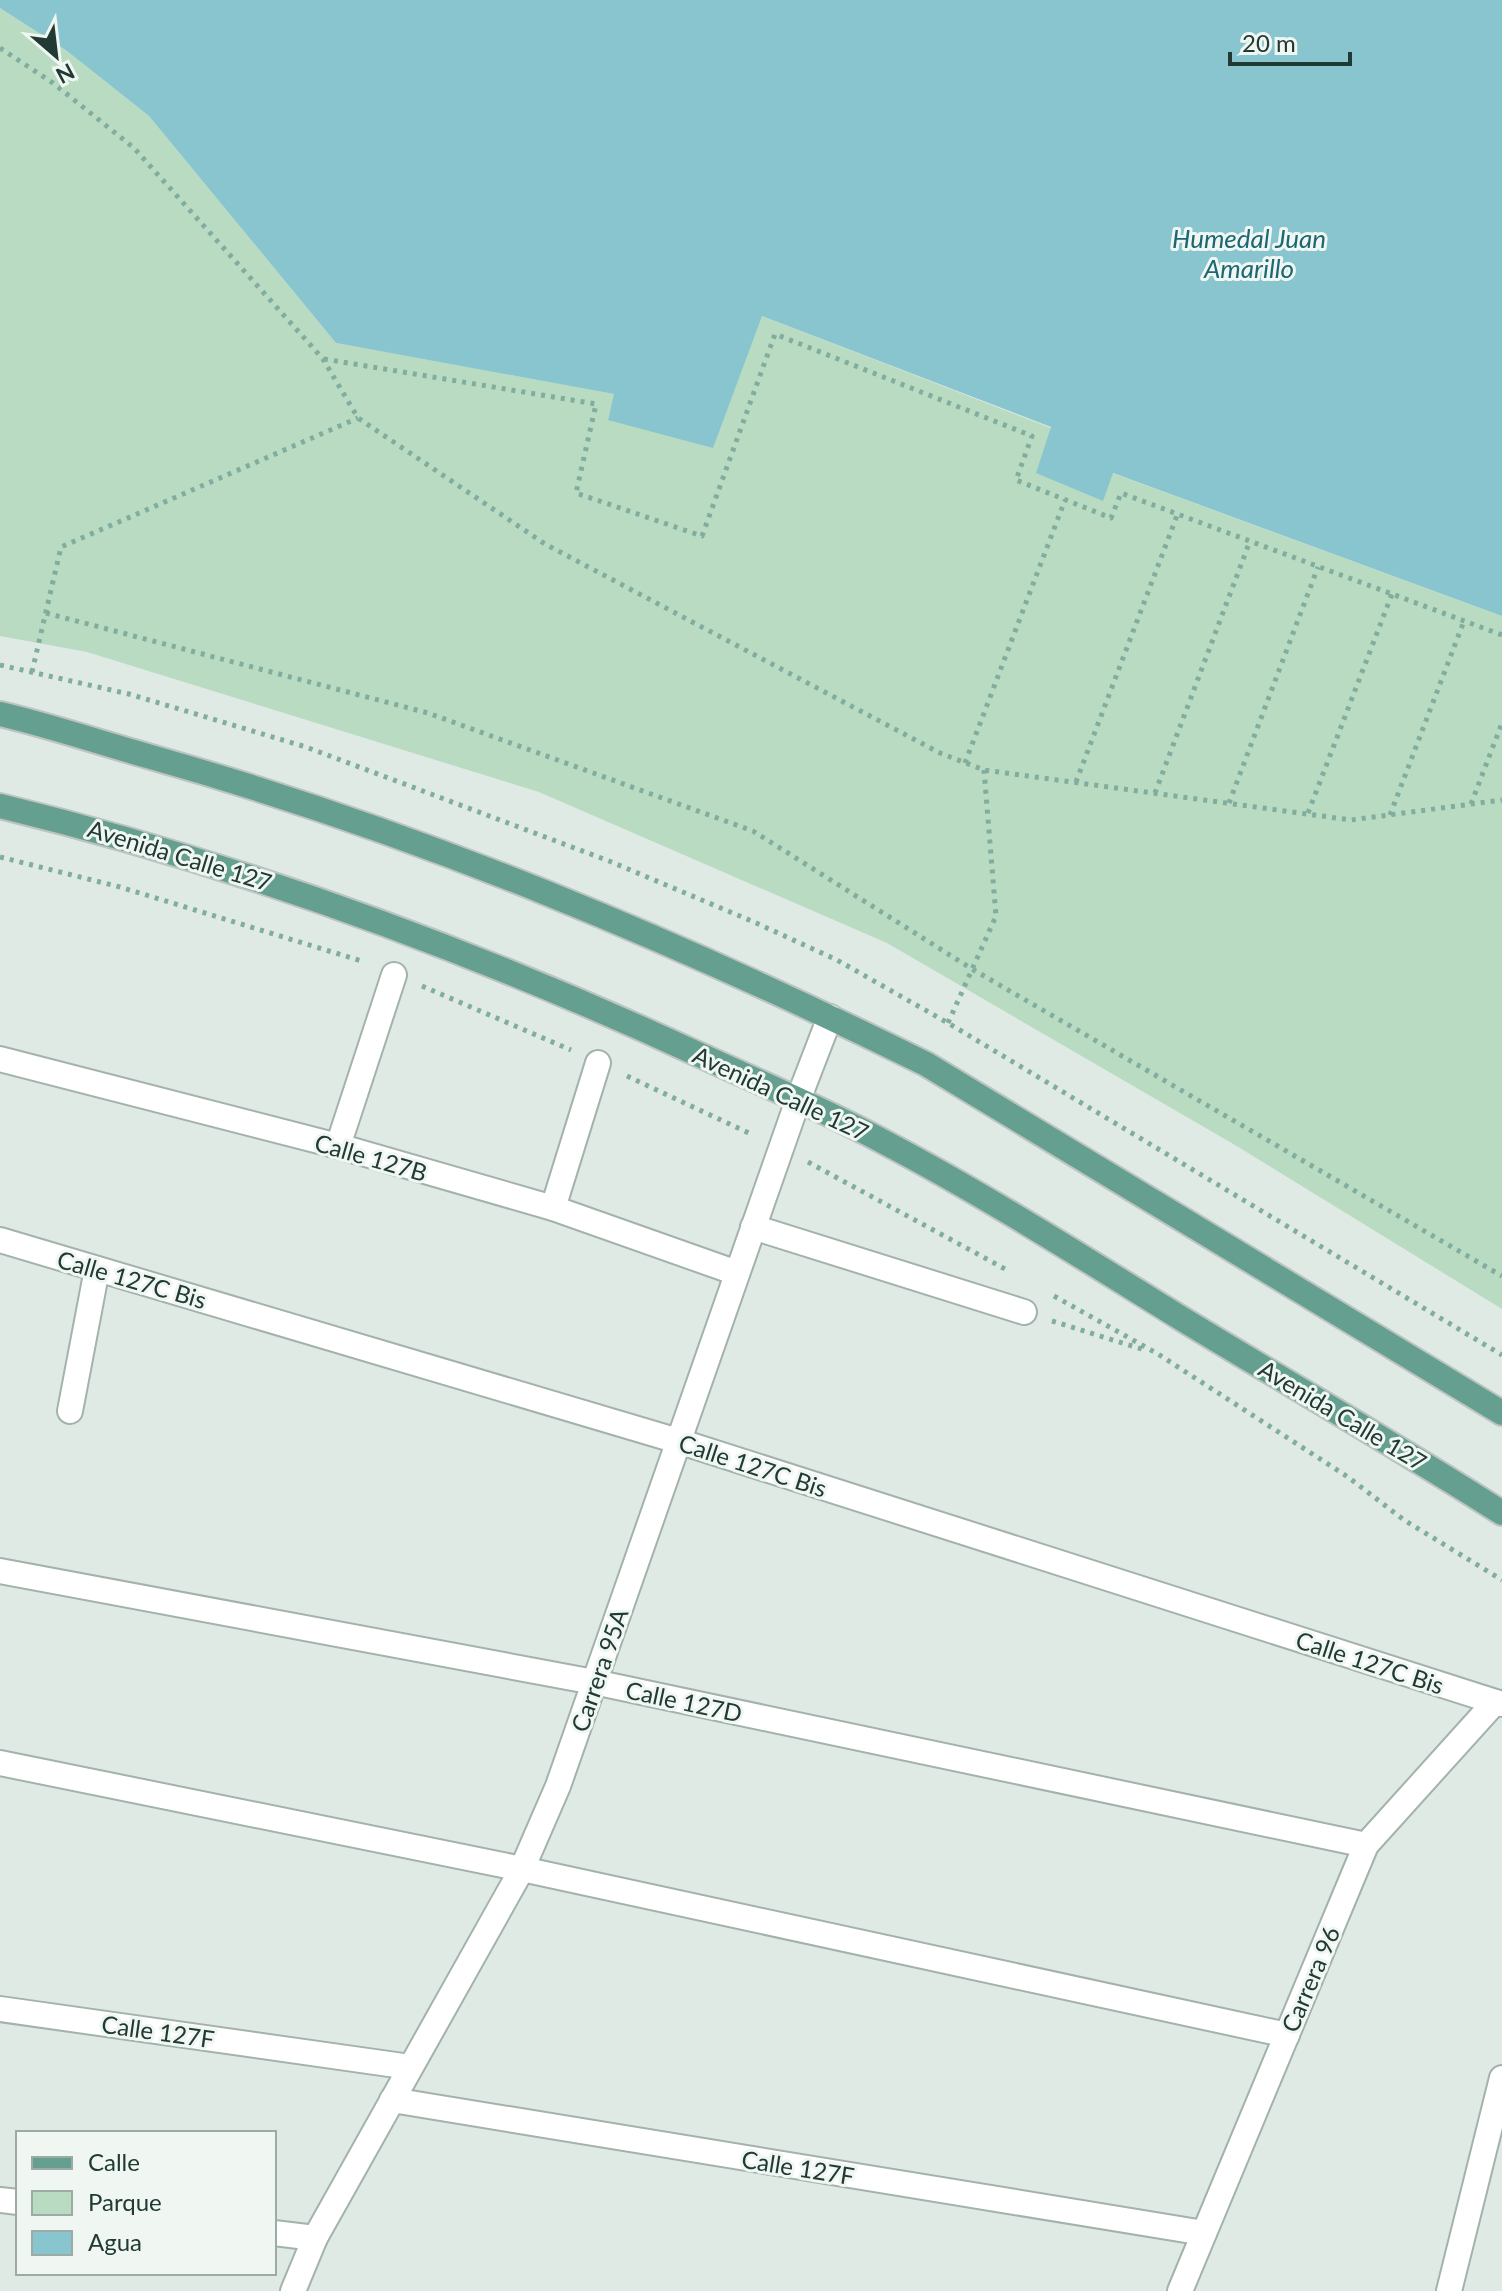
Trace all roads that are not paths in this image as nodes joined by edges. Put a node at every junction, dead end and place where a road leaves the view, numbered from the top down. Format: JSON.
{"nodes":[{"id":1,"x":0,"y":714,"type":"edge"},
{"id":2,"x":0,"y":806,"type":"edge"},
{"id":3,"x":394,"y":975,"type":"dead end"},
{"id":4,"x":830,"y":1017,"type":"junction"},
{"id":5,"x":0,"y":1059,"type":"edge"},
{"id":6,"x":598,"y":1063,"type":"dead end"},
{"id":7,"x":798,"y":1100,"type":"junction"},
{"id":8,"x":338,"y":1146,"type":"junction"},
{"id":9,"x":553,"y":1208,"type":"junction"},
{"id":10,"x":753,"y":1227,"type":"junction"},
{"id":11,"x":0,"y":1240,"type":"edge"},
{"id":12,"x":97,"y":1269,"type":"junction"},
{"id":13,"x":737,"y":1273,"type":"junction"},
{"id":14,"x":1024,"y":1312,"type":"road end"},
{"id":15,"x":70,"y":1411,"type":"dead end"},
{"id":16,"x":1502,"y":1413,"type":"edge"},
{"id":17,"x":678,"y":1441,"type":"junction"},
{"id":18,"x":1502,"y":1513,"type":"edge"},
{"id":19,"x":0,"y":1571,"type":"edge"},
{"id":20,"x":594,"y":1682,"type":"junction"},
{"id":21,"x":1498,"y":1703,"type":"edge"},
{"id":22,"x":0,"y":1763,"type":"edge"},
{"id":23,"x":1366,"y":1845,"type":"junction"},
{"id":24,"x":522,"y":1869,"type":"junction"},
{"id":25,"x":0,"y":2009,"type":"edge"},
{"id":26,"x":1287,"y":2035,"type":"junction"},
{"id":27,"x":410,"y":2067,"type":"junction"},
{"id":28,"x":1502,"y":2078,"type":"edge"},
{"id":29,"x":392,"y":2100,"type":"junction"},
{"id":30,"x":276,"y":2233,"type":"edge"},
{"id":31,"x":1204,"y":2233,"type":"junction"},
{"id":32,"x":315,"y":2238,"type":"junction"},
{"id":33,"x":293,"y":2291,"type":"edge"},
{"id":34,"x":1180,"y":2291,"type":"edge"},
{"id":35,"x":1449,"y":2291,"type":"edge"}],
"edges":[{"from":1,"to":4,"type":"main road"},
{"from":2,"to":7,"type":"main road","name":"Avenida Calle 127"},
{"from":3,"to":8,"type":"street"},
{"from":4,"to":7,"type":"street","name":"Carrera 95A"},
{"from":4,"to":16,"type":"main road"},
{"from":5,"to":8,"type":"street","name":"Calle 127B"},
{"from":6,"to":9,"type":"street"},
{"from":7,"to":10,"type":"street","name":"Carrera 95A"},
{"from":7,"to":18,"type":"main road","name":"Avenida Calle 127"},
{"from":8,"to":9,"type":"street","name":"Calle 127B"},
{"from":9,"to":13,"type":"street","name":"Calle 127B"},
{"from":10,"to":13,"type":"street","name":"Carrera 95A"},
{"from":10,"to":14,"type":"street"},
{"from":11,"to":12,"type":"street","name":"Calle 127C Bis"},
{"from":12,"to":15,"type":"street"},
{"from":12,"to":17,"type":"street","name":"Calle 127C Bis"},
{"from":13,"to":17,"type":"street","name":"Carrera 95A"},
{"from":17,"to":20,"type":"street","name":"Carrera 95A"},
{"from":17,"to":21,"type":"street","name":"Calle 127C Bis"},
{"from":19,"to":20,"type":"street","name":"Calle 127D"},
{"from":20,"to":23,"type":"street","name":"Calle 127D"},
{"from":20,"to":24,"type":"street","name":"Carrera 95A"},
{"from":21,"to":23,"type":"street","name":"Carrera 96"},
{"from":22,"to":24,"type":"street"},
{"from":23,"to":26,"type":"street","name":"Carrera 96"},
{"from":24,"to":26,"type":"street"},
{"from":24,"to":27,"type":"street","name":"Carrera 95A"},
{"from":25,"to":27,"type":"street","name":"Calle 127F"},
{"from":26,"to":31,"type":"street","name":"Carrera 96"},
{"from":27,"to":29,"type":"street","name":"Carrera 95A"},
{"from":28,"to":35,"type":"street"},
{"from":29,"to":31,"type":"street","name":"Calle 127F"},
{"from":29,"to":32,"type":"street","name":"Carrera 95A"},
{"from":30,"to":32,"type":"street"},
{"from":31,"to":34,"type":"street","name":"Carrera 96"},
{"from":32,"to":33,"type":"street","name":"Carrera 95A"}]}
